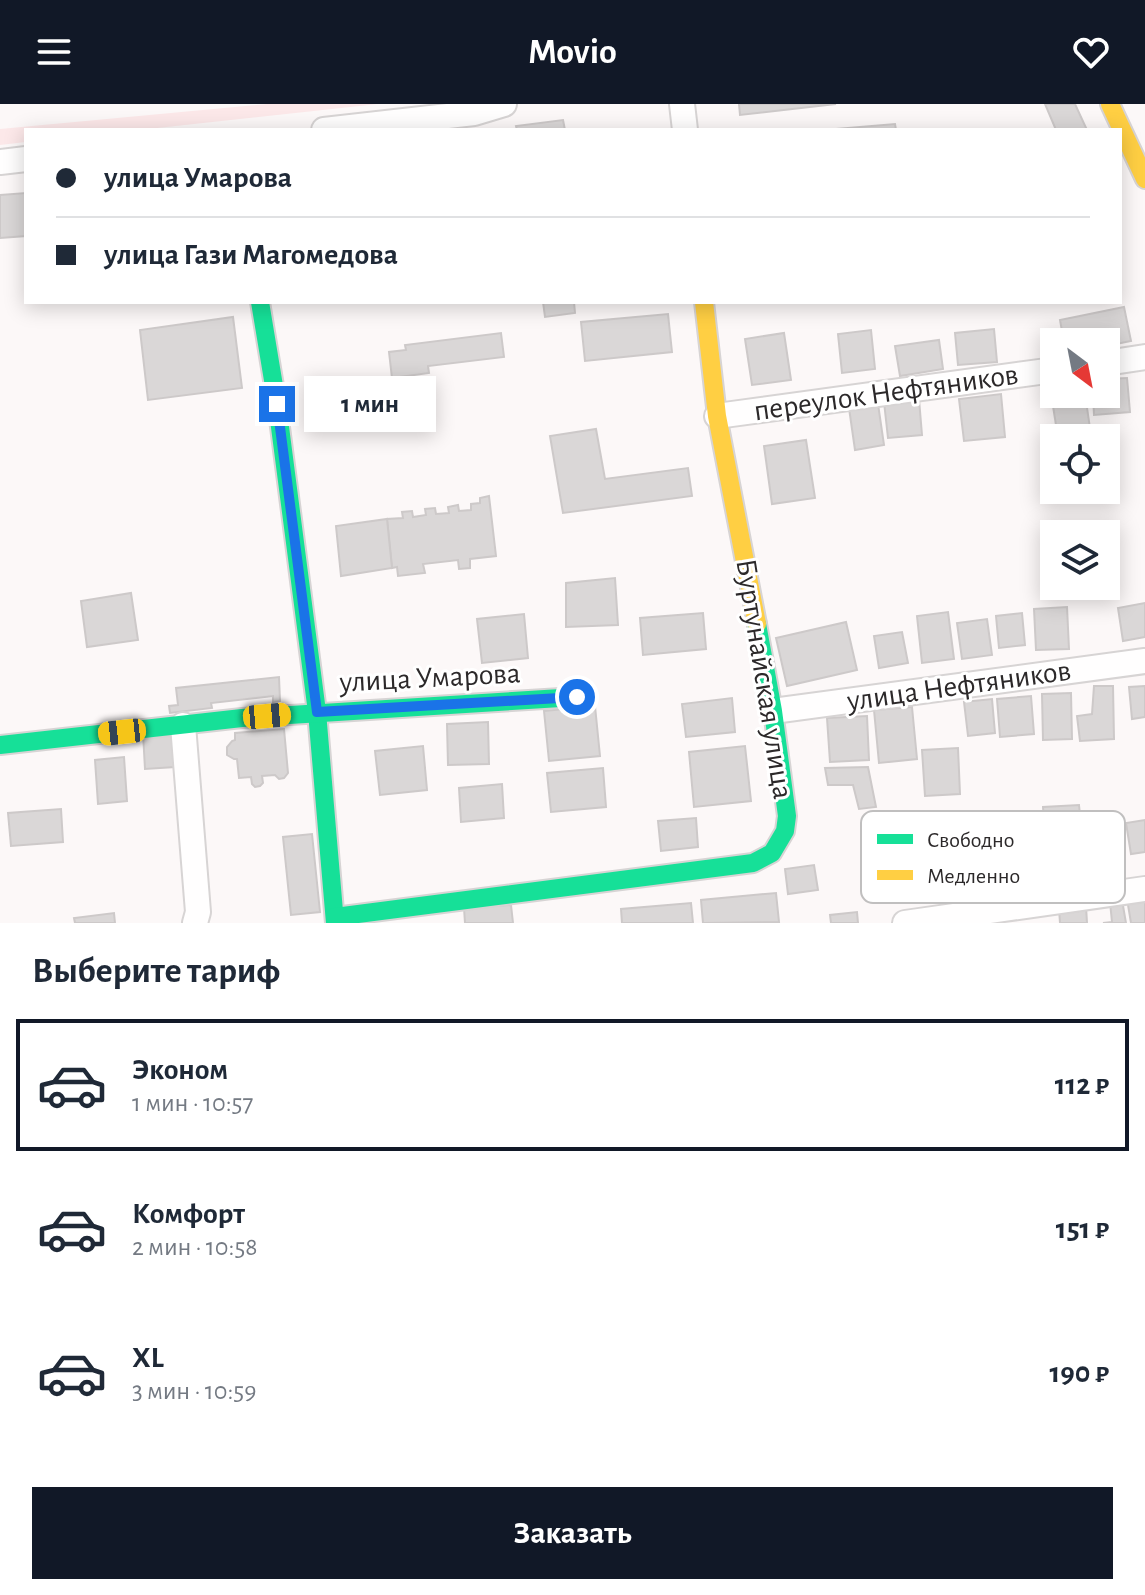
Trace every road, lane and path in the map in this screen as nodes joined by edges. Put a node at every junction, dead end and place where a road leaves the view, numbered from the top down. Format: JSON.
{"nodes":[{"id":1,"x":504,"y":104,"type":"edge"},
{"id":2,"x":682,"y":104,"type":"edge"},
{"id":3,"x":1110,"y":104,"type":"edge"},
{"id":4,"x":342,"y":128,"type":"edge"},
{"id":5,"x":685,"y":128,"type":"edge"},
{"id":6,"x":1121,"y":128,"type":"edge"},
{"id":7,"x":1122,"y":130,"type":"edge"},
{"id":8,"x":24,"y":159,"type":"edge"},
{"id":9,"x":0,"y":162,"type":"edge"},
{"id":10,"x":1145,"y":179,"type":"edge"},
{"id":11,"x":260,"y":304,"type":"edge"},
{"id":12,"x":704,"y":304,"type":"edge"},
{"id":13,"x":1145,"y":357,"type":"edge"},
{"id":14,"x":1120,"y":361,"type":"edge"},
{"id":15,"x":1040,"y":372,"type":"edge"},
{"id":16,"x":717,"y":416,"type":"junction"},
{"id":17,"x":1145,"y":661,"type":"edge"},
{"id":18,"x":577,"y":697,"type":"dead end"},
{"id":19,"x":773,"y":711,"type":"junction"},
{"id":20,"x":317,"y":712,"type":"junction"},
{"id":21,"x":183,"y":725,"type":"junction"},
{"id":22,"x":0,"y":745,"type":"edge"},
{"id":23,"x":1145,"y":889,"type":"edge"},
{"id":24,"x":1125,"y":892,"type":"edge"},
{"id":25,"x":1046,"y":903,"type":"edge"},
{"id":26,"x":335,"y":920,"type":"edge"},
{"id":27,"x":195,"y":923,"type":"edge"},
{"id":28,"x":905,"y":923,"type":"edge"}],
"edges":[{"from":1,"to":4,"type":"street"},
{"from":2,"to":5,"type":"street"},
{"from":3,"to":6,"type":"street"},
{"from":7,"to":10,"type":"street"},
{"from":8,"to":9,"type":"street"},
{"from":11,"to":20,"type":"street"},
{"from":12,"to":16,"type":"street","name":"Буртунайская улица"},
{"from":13,"to":14,"type":"street"},
{"from":15,"to":16,"type":"street","name":"переулок Нефтяников"},
{"from":16,"to":19,"type":"street","name":"Буртунайская улица"},
{"from":17,"to":19,"type":"street","name":"улица Нефтяников"},
{"from":18,"to":20,"type":"street","name":"улица Умарова"},
{"from":19,"to":26,"type":"street","name":"Буртунайская улица"},
{"from":20,"to":21,"type":"street","name":"улица Умарова"},
{"from":20,"to":26,"type":"street"},
{"from":21,"to":22,"type":"street","name":"улица Умарова"},
{"from":21,"to":27,"type":"street"},
{"from":23,"to":24,"type":"street"},
{"from":25,"to":28,"type":"street"}]}
